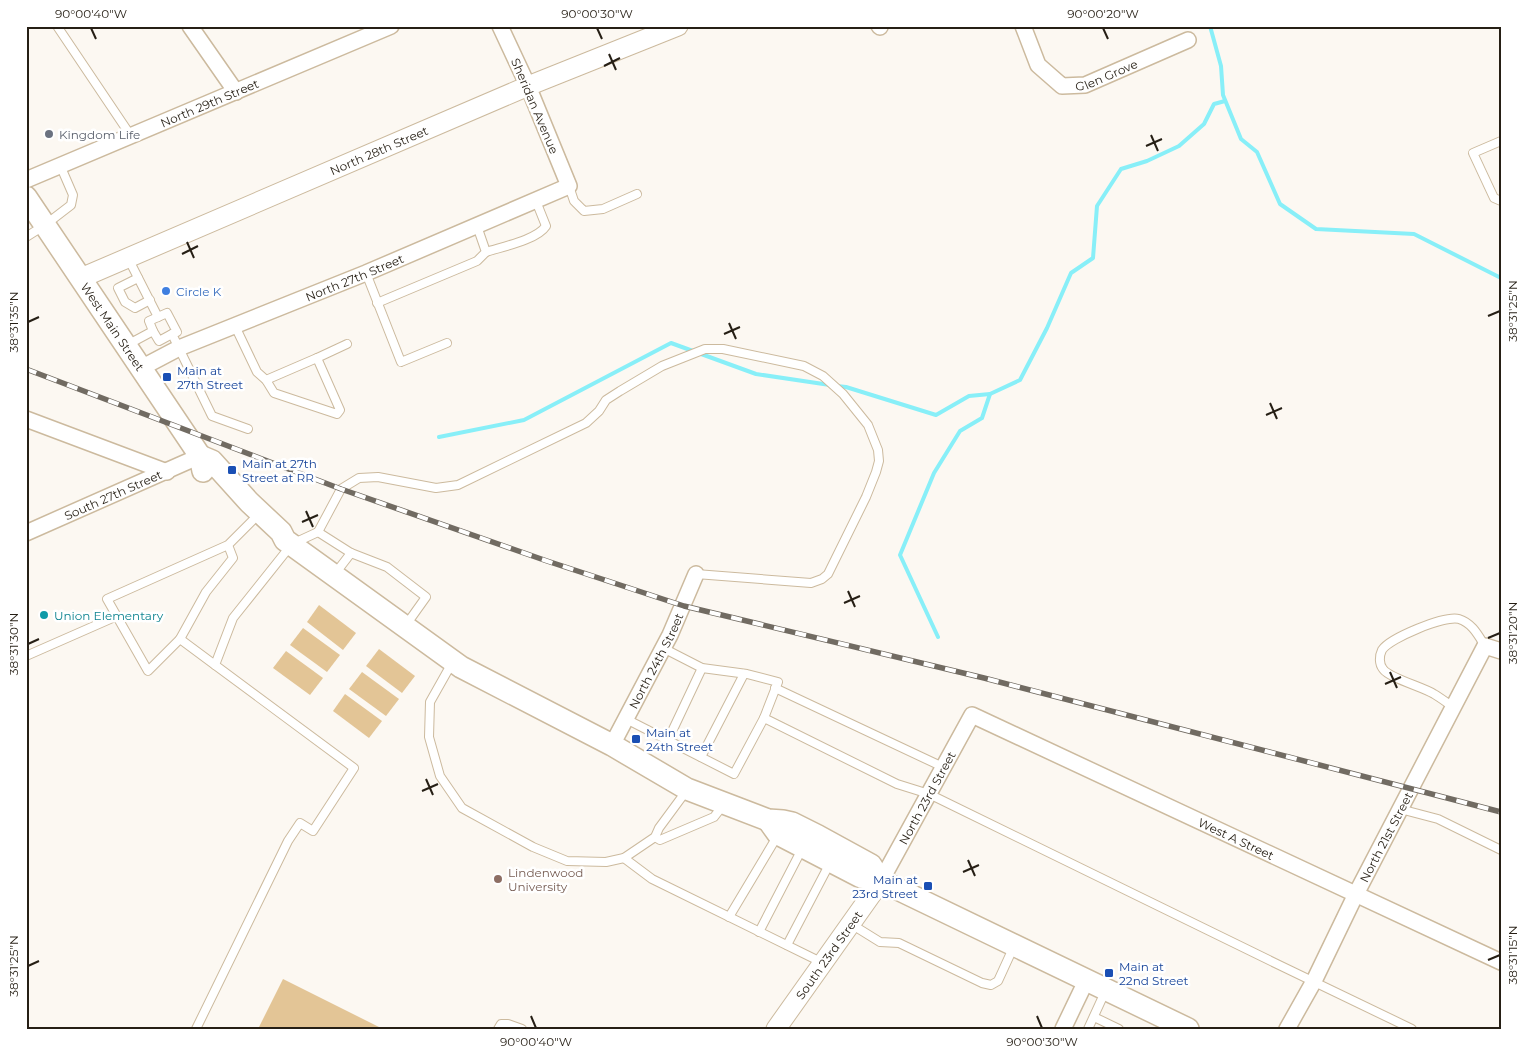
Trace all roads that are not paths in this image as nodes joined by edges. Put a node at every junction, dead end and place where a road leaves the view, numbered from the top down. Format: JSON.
{"nodes":[{"id":1,"x":57,"y":26,"type":"edge"},
{"id":2,"x":190,"y":26,"type":"edge"},
{"id":3,"x":391,"y":26,"type":"edge"},
{"id":4,"x":500,"y":26,"type":"edge"},
{"id":5,"x":678,"y":26,"type":"edge"},
{"id":6,"x":1023,"y":26,"type":"edge"},
{"id":7,"x":1188,"y":40,"type":"dead end"},
{"id":8,"x":528,"y":86,"type":"junction"},
{"id":9,"x":236,"y":92,"type":"junction"},
{"id":10,"x":131,"y":136,"type":"junction"},
{"id":11,"x":1501,"y":141,"type":"edge"},
{"id":12,"x":60,"y":165,"type":"junction"},
{"id":13,"x":26,"y":180,"type":"edge"},
{"id":14,"x":569,"y":186,"type":"junction"},
{"id":15,"x":637,"y":194,"type":"dead end"},
{"id":16,"x":26,"y":197,"type":"edge"},
{"id":17,"x":536,"y":201,"type":"junction"},
{"id":18,"x":1501,"y":201,"type":"edge"},
{"id":19,"x":45,"y":225,"type":"junction"},
{"id":20,"x":477,"y":226,"type":"junction"},
{"id":21,"x":26,"y":237,"type":"edge"},
{"id":22,"x":486,"y":252,"type":"junction"},
{"id":23,"x":128,"y":258,"type":"junction"},
{"id":24,"x":366,"y":273,"type":"junction"},
{"id":25,"x":81,"y":278,"type":"junction"},
{"id":26,"x":138,"y":278,"type":"junction"},
{"id":27,"x":150,"y":300,"type":"junction"},
{"id":28,"x":377,"y":302,"type":"junction"},
{"id":29,"x":158,"y":317,"type":"junction"},
{"id":30,"x":235,"y":326,"type":"junction"},
{"id":31,"x":154,"y":331,"type":"junction"},
{"id":32,"x":172,"y":334,"type":"junction"},
{"id":33,"x":447,"y":343,"type":"dead end"},
{"id":34,"x":347,"y":344,"type":"dead end"},
{"id":35,"x":127,"y":346,"type":"junction"},
{"id":36,"x":179,"y":348,"type":"junction"},
{"id":37,"x":317,"y":358,"type":"junction"},
{"id":38,"x":141,"y":368,"type":"junction"},
{"id":39,"x":266,"y":380,"type":"junction"},
{"id":40,"x":26,"y":419,"type":"edge"},
{"id":41,"x":248,"y":429,"type":"dead end"},
{"id":42,"x":200,"y":456,"type":"junction"},
{"id":43,"x":167,"y":472,"type":"junction"},
{"id":44,"x":252,"y":521,"type":"junction"},
{"id":45,"x":318,"y":532,"type":"junction"},
{"id":46,"x":26,"y":533,"type":"edge"},
{"id":47,"x":289,"y":542,"type":"junction"},
{"id":48,"x":228,"y":545,"type":"junction"},
{"id":49,"x":351,"y":553,"type":"junction"},
{"id":50,"x":696,"y":574,"type":"joint"},
{"id":51,"x":334,"y":575,"type":"junction"},
{"id":52,"x":117,"y":616,"type":"junction"},
{"id":53,"x":405,"y":626,"type":"junction"},
{"id":54,"x":180,"y":639,"type":"junction"},
{"id":55,"x":1485,"y":646,"type":"junction"},
{"id":56,"x":664,"y":648,"type":"junction"},
{"id":57,"x":1501,"y":651,"type":"edge"},
{"id":58,"x":26,"y":656,"type":"edge"},
{"id":59,"x":452,"y":661,"type":"junction"},
{"id":60,"x":215,"y":665,"type":"junction"},
{"id":61,"x":702,"y":668,"type":"junction"},
{"id":62,"x":744,"y":674,"type":"junction"},
{"id":63,"x":775,"y":688,"type":"junction"},
{"id":64,"x":1453,"y":707,"type":"junction"},
{"id":65,"x":972,"y":715,"type":"joint"},
{"id":66,"x":764,"y":718,"type":"junction"},
{"id":67,"x":626,"y":719,"type":"junction"},
{"id":68,"x":668,"y":740,"type":"junction"},
{"id":69,"x":612,"y":745,"type":"junction"},
{"id":70,"x":701,"y":757,"type":"junction"},
{"id":71,"x":943,"y":768,"type":"junction"},
{"id":72,"x":687,"y":789,"type":"junction"},
{"id":73,"x":929,"y":794,"type":"junction"},
{"id":74,"x":724,"y":804,"type":"junction"},
{"id":75,"x":1400,"y":809,"type":"junction"},
{"id":76,"x":773,"y":827,"type":"junction"},
{"id":77,"x":655,"y":837,"type":"junction"},
{"id":78,"x":802,"y":847,"type":"junction"},
{"id":79,"x":1501,"y":850,"type":"edge"},
{"id":80,"x":624,"y":858,"type":"junction"},
{"id":81,"x":832,"y":861,"type":"junction"},
{"id":82,"x":881,"y":881,"type":"junction"},
{"id":83,"x":1356,"y":894,"type":"junction"},
{"id":84,"x":729,"y":916,"type":"junction"},
{"id":85,"x":851,"y":924,"type":"junction"},
{"id":86,"x":759,"y":932,"type":"junction"},
{"id":87,"x":786,"y":945,"type":"junction"},
{"id":88,"x":1014,"y":946,"type":"junction"},
{"id":89,"x":1501,"y":962,"type":"edge"},
{"id":90,"x":823,"y":963,"type":"junction"},
{"id":91,"x":1086,"y":981,"type":"junction"},
{"id":92,"x":1314,"y":981,"type":"junction"},
{"id":93,"x":1106,"y":990,"type":"junction"},
{"id":94,"x":1094,"y":1017,"type":"junction"},
{"id":95,"x":1177,"y":1026,"type":"edge"},
{"id":96,"x":196,"y":1029,"type":"edge"},
{"id":97,"x":498,"y":1029,"type":"edge"},
{"id":98,"x":522,"y":1029,"type":"edge"},
{"id":99,"x":776,"y":1029,"type":"edge"},
{"id":100,"x":1063,"y":1029,"type":"edge"},
{"id":101,"x":1088,"y":1029,"type":"edge"},
{"id":102,"x":1119,"y":1029,"type":"edge"},
{"id":103,"x":1287,"y":1029,"type":"edge"},
{"id":104,"x":1412,"y":1029,"type":"edge"}],
"edges":[{"from":1,"to":10,"type":"lane"},
{"from":2,"to":9,"type":"street"},
{"from":3,"to":9,"type":"street","name":"North 29th Street"},
{"from":4,"to":8,"type":"street","name":"Sheridan Avenue"},
{"from":5,"to":8,"type":"street","name":"North 28th Street"},
{"from":6,"to":7,"type":"street","name":"Glen Grove"},
{"from":8,"to":14,"type":"street","name":"Sheridan Avenue"},
{"from":8,"to":23,"type":"street","name":"North 28th Street"},
{"from":9,"to":10,"type":"street","name":"North 29th Street"},
{"from":10,"to":12,"type":"street","name":"North 29th Street"},
{"from":11,"to":18,"type":"lane"},
{"from":12,"to":13,"type":"street","name":"North 29th Street"},
{"from":12,"to":19,"type":"lane"},
{"from":14,"to":15,"type":"lane"},
{"from":14,"to":17,"type":"street","name":"North 27th Street"},
{"from":16,"to":19,"type":"main road","name":"West Main Street"},
{"from":17,"to":20,"type":"street","name":"North 27th Street"},
{"from":17,"to":22,"type":"lane"},
{"from":19,"to":21,"type":"lane"},
{"from":19,"to":25,"type":"main road","name":"West Main Street"},
{"from":20,"to":22,"type":"lane"},
{"from":20,"to":24,"type":"street","name":"North 27th Street"},
{"from":22,"to":28,"type":"lane"},
{"from":23,"to":25,"type":"street","name":"North 28th Street"},
{"from":23,"to":26,"type":"lane"},
{"from":24,"to":28,"type":"lane"},
{"from":24,"to":30,"type":"street","name":"North 27th Street"},
{"from":25,"to":35,"type":"main road","name":"West Main Street"},
{"from":26,"to":27,"type":"lane"},
{"from":26,"to":27,"type":"lane"},
{"from":27,"to":29,"type":"lane"},
{"from":28,"to":33,"type":"lane"},
{"from":29,"to":31,"type":"lane"},
{"from":29,"to":32,"type":"lane"},
{"from":30,"to":36,"type":"street","name":"North 27th Street"},
{"from":30,"to":39,"type":"lane"},
{"from":31,"to":32,"type":"lane"},
{"from":31,"to":35,"type":"lane"},
{"from":32,"to":36,"type":"lane"},
{"from":34,"to":37,"type":"lane"},
{"from":35,"to":38,"type":"main road","name":"West Main Street"},
{"from":36,"to":38,"type":"street","name":"North 27th Street"},
{"from":36,"to":41,"type":"lane"},
{"from":37,"to":39,"type":"lane"},
{"from":37,"to":39,"type":"lane"},
{"from":38,"to":42,"type":"main road","name":"West Main Street"},
{"from":40,"to":43,"type":"street"},
{"from":42,"to":43,"type":"street","name":"South 27th Street"},
{"from":42,"to":44,"type":"main road"},
{"from":42,"to":47,"type":"main road"},
{"from":43,"to":46,"type":"street","name":"South 27th Street"},
{"from":44,"to":47,"type":"main road"},
{"from":44,"to":48,"type":"lane"},
{"from":45,"to":47,"type":"lane"},
{"from":45,"to":49,"type":"lane"},
{"from":45,"to":50,"type":"lane"},
{"from":47,"to":51,"type":"main road"},
{"from":47,"to":60,"type":"lane"},
{"from":48,"to":52,"type":"lane"},
{"from":48,"to":54,"type":"lane"},
{"from":49,"to":51,"type":"lane"},
{"from":49,"to":53,"type":"lane"},
{"from":50,"to":56,"type":"street","name":"North 24th Street"},
{"from":51,"to":53,"type":"main road"},
{"from":52,"to":54,"type":"lane"},
{"from":52,"to":58,"type":"lane"},
{"from":53,"to":59,"type":"main road"},
{"from":54,"to":60,"type":"lane"},
{"from":55,"to":57,"type":"street"},
{"from":55,"to":64,"type":"street","name":"North 21st Street"},
{"from":55,"to":64,"type":"lane"},
{"from":56,"to":61,"type":"lane"},
{"from":56,"to":67,"type":"street","name":"North 24th Street"},
{"from":59,"to":69,"type":"main road"},
{"from":59,"to":80,"type":"lane"},
{"from":60,"to":96,"type":"lane"},
{"from":61,"to":62,"type":"lane"},
{"from":61,"to":68,"type":"lane"},
{"from":62,"to":63,"type":"lane"},
{"from":62,"to":70,"type":"lane"},
{"from":63,"to":66,"type":"lane"},
{"from":63,"to":71,"type":"lane"},
{"from":64,"to":75,"type":"street","name":"North 21st Street"},
{"from":65,"to":71,"type":"street","name":"North 23rd Street"},
{"from":65,"to":83,"type":"street","name":"West A Street"},
{"from":66,"to":70,"type":"lane"},
{"from":66,"to":73,"type":"lane"},
{"from":67,"to":68,"type":"lane"},
{"from":67,"to":69,"type":"street","name":"North 24th Street"},
{"from":68,"to":70,"type":"lane"},
{"from":69,"to":72,"type":"main road"},
{"from":71,"to":73,"type":"street","name":"North 23rd Street"},
{"from":72,"to":74,"type":"main road"},
{"from":72,"to":77,"type":"lane"},
{"from":73,"to":82,"type":"street","name":"North 23rd Street"},
{"from":73,"to":92,"type":"lane"},
{"from":74,"to":76,"type":"main road"},
{"from":74,"to":77,"type":"lane"},
{"from":75,"to":79,"type":"lane"},
{"from":75,"to":83,"type":"street","name":"North 21st Street"},
{"from":76,"to":78,"type":"main road"},
{"from":76,"to":82,"type":"main road"},
{"from":76,"to":84,"type":"lane"},
{"from":77,"to":80,"type":"lane"},
{"from":78,"to":81,"type":"main road"},
{"from":78,"to":86,"type":"lane"},
{"from":80,"to":84,"type":"lane"},
{"from":81,"to":82,"type":"main road"},
{"from":81,"to":87,"type":"lane"},
{"from":82,"to":85,"type":"street","name":"South 23rd Street"},
{"from":82,"to":88,"type":"main road"},
{"from":83,"to":89,"type":"street","name":"West A Street"},
{"from":83,"to":92,"type":"street","name":"North 21st Street"},
{"from":84,"to":86,"type":"lane"},
{"from":85,"to":88,"type":"lane"},
{"from":85,"to":90,"type":"street","name":"South 23rd Street"},
{"from":86,"to":87,"type":"lane"},
{"from":87,"to":90,"type":"lane"},
{"from":88,"to":91,"type":"main road"},
{"from":90,"to":99,"type":"street","name":"South 23rd Street"},
{"from":91,"to":93,"type":"main road"},
{"from":91,"to":100,"type":"street"},
{"from":92,"to":103,"type":"street","name":"North 21st Street"},
{"from":92,"to":104,"type":"lane"},
{"from":93,"to":94,"type":"lane"},
{"from":93,"to":95,"type":"main road"},
{"from":94,"to":101,"type":"lane"},
{"from":94,"to":102,"type":"lane"},
{"from":97,"to":98,"type":"lane"}]}
